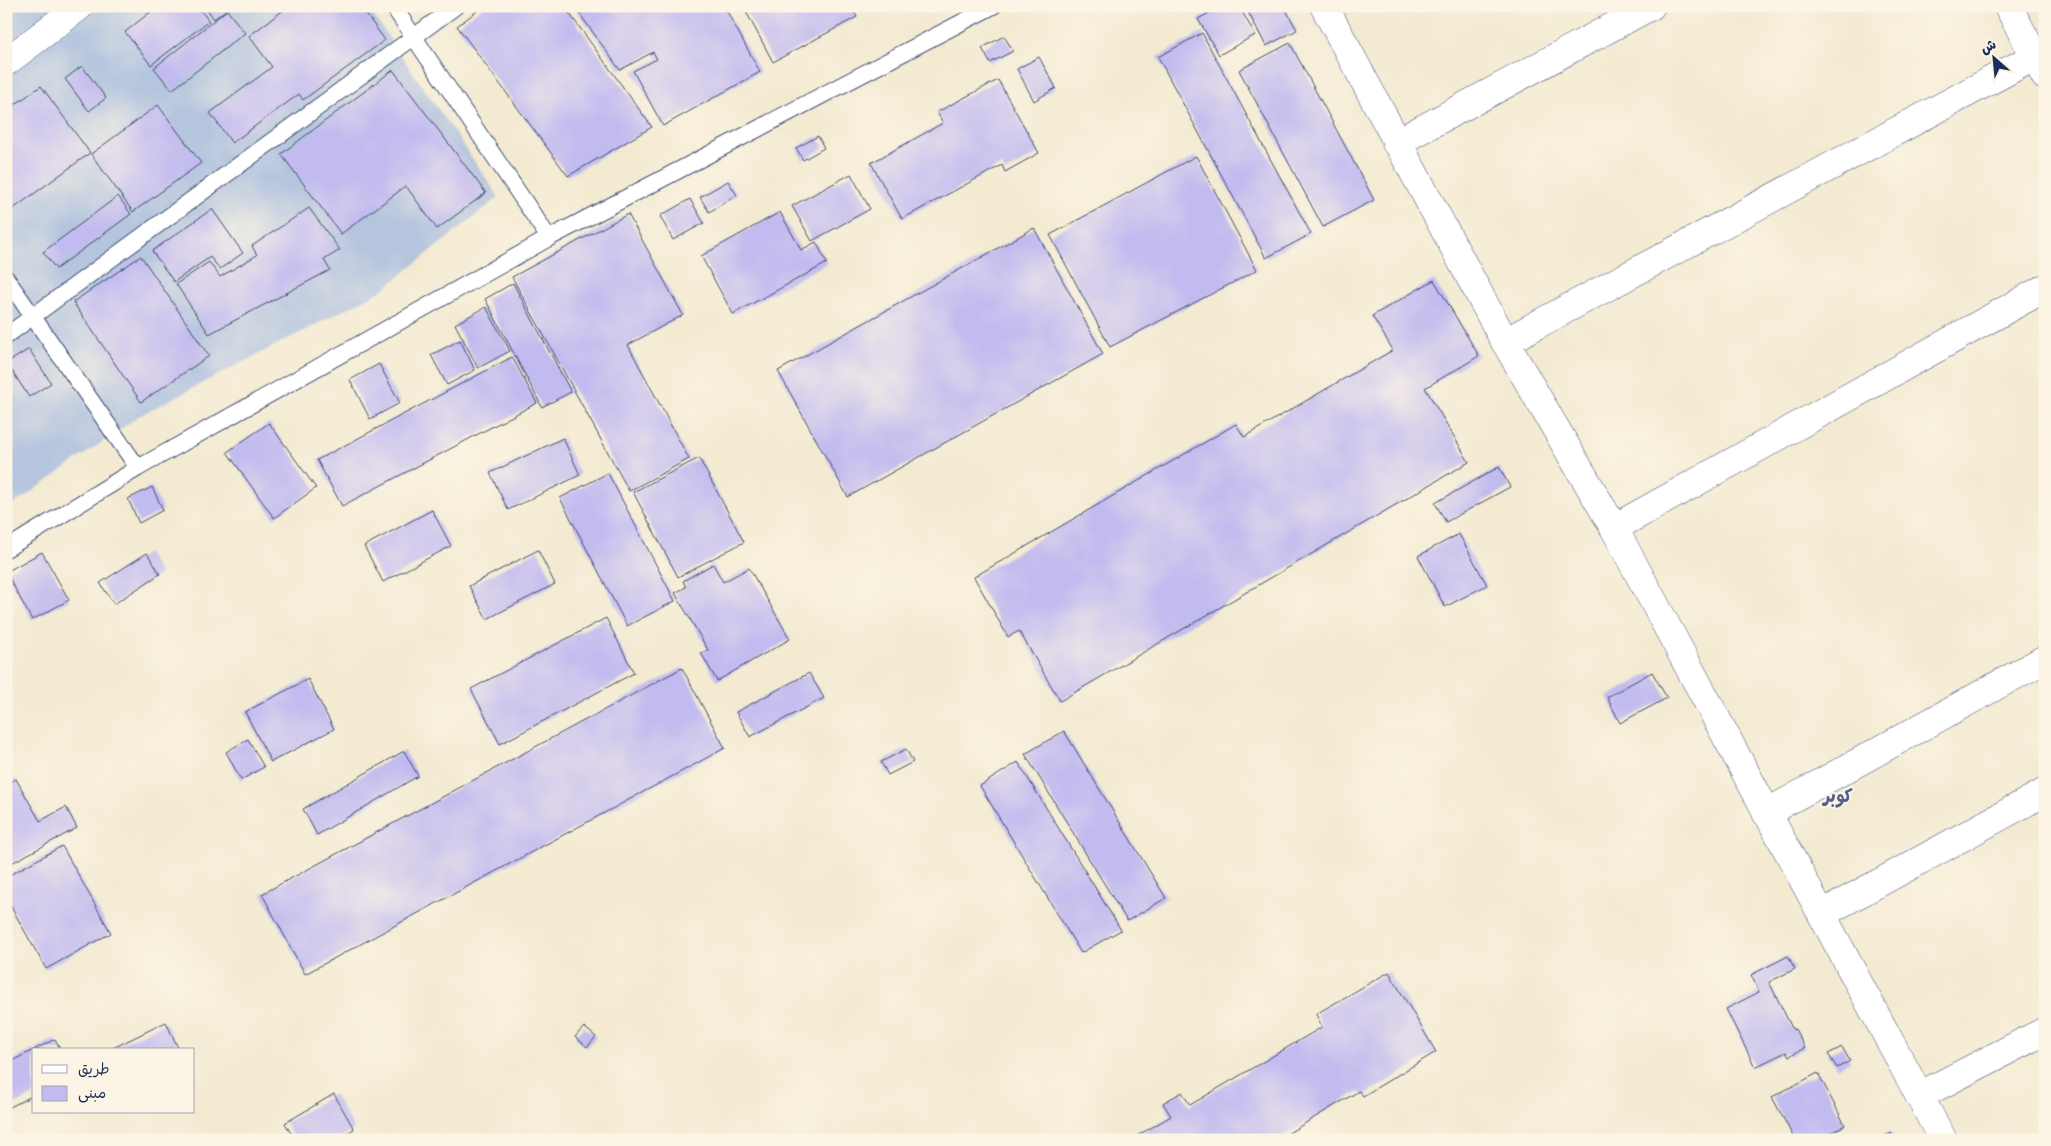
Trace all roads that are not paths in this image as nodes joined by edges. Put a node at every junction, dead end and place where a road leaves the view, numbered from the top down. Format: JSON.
{"nodes":[{"id":1,"x":80,"y":6,"type":"edge"},
{"id":2,"x":393,"y":6,"type":"edge"},
{"id":3,"x":456,"y":6,"type":"edge"},
{"id":4,"x":993,"y":6,"type":"edge"},
{"id":5,"x":1324,"y":6,"type":"edge"},
{"id":6,"x":1651,"y":6,"type":"edge"},
{"id":7,"x":2008,"y":6,"type":"edge"},
{"id":8,"x":414,"y":36,"type":"junction"},
{"id":9,"x":2041,"y":61,"type":"edge"},
{"id":10,"x":6,"y":62,"type":"edge"},
{"id":11,"x":1396,"y":143,"type":"junction"},
{"id":12,"x":549,"y":238,"type":"junction"},
{"id":13,"x":6,"y":278,"type":"edge"},
{"id":14,"x":2045,"y":288,"type":"edge"},
{"id":15,"x":33,"y":316,"type":"junction"},
{"id":16,"x":6,"y":336,"type":"edge"},
{"id":17,"x":1505,"y":342,"type":"junction"},
{"id":18,"x":138,"y":468,"type":"junction"},
{"id":19,"x":1614,"y":528,"type":"junction"},
{"id":20,"x":6,"y":549,"type":"edge"},
{"id":21,"x":2045,"y":659,"type":"edge"},
{"id":22,"x":2045,"y":792,"type":"edge"},
{"id":23,"x":1766,"y":813,"type":"junction"},
{"id":24,"x":1822,"y":914,"type":"junction"},
{"id":25,"x":2045,"y":1031,"type":"edge"},
{"id":26,"x":1919,"y":1096,"type":"junction"},
{"id":27,"x":1943,"y":1140,"type":"edge"}],
"edges":[{"from":1,"to":10,"type":"street"},
{"from":2,"to":8,"type":"lane"},
{"from":3,"to":8,"type":"lane"},
{"from":4,"to":12,"type":"lane"},
{"from":5,"to":11,"type":"street"},
{"from":6,"to":11,"type":"street"},
{"from":7,"to":9,"type":"street"},
{"from":8,"to":12,"type":"lane"},
{"from":8,"to":15,"type":"lane"},
{"from":9,"to":17,"type":"street"},
{"from":11,"to":17,"type":"street"},
{"from":12,"to":18,"type":"lane"},
{"from":13,"to":15,"type":"lane"},
{"from":14,"to":19,"type":"street"},
{"from":15,"to":16,"type":"lane"},
{"from":15,"to":18,"type":"lane"},
{"from":17,"to":19,"type":"street"},
{"from":18,"to":20,"type":"lane"},
{"from":19,"to":23,"type":"street"},
{"from":21,"to":23,"type":"street"},
{"from":22,"to":24,"type":"street"},
{"from":23,"to":24,"type":"street"},
{"from":24,"to":26,"type":"street"},
{"from":25,"to":26,"type":"street"},
{"from":26,"to":27,"type":"street"}]}
